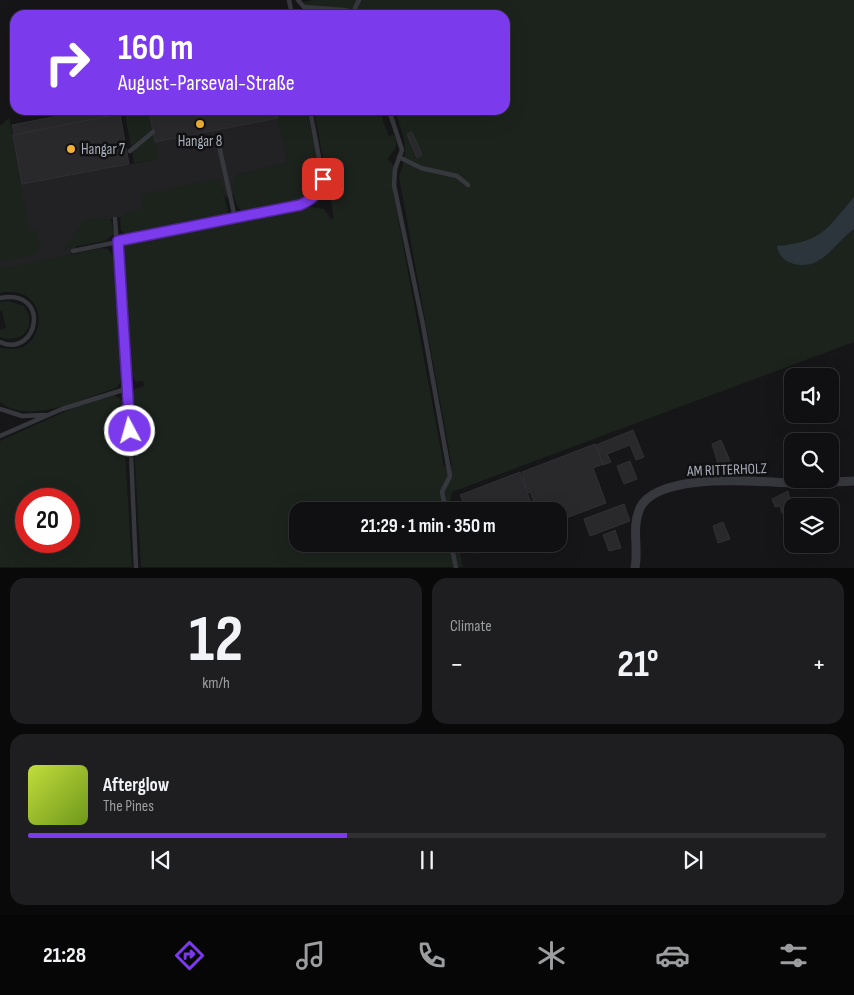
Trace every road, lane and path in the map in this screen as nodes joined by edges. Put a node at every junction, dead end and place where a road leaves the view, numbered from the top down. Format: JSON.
{"nodes":[{"id":1,"x":298,"y":0,"type":"edge"},
{"id":2,"x":344,"y":10,"type":"edge"},
{"id":3,"x":311,"y":115,"type":"edge"},
{"id":4,"x":392,"y":115,"type":"edge"},
{"id":5,"x":153,"y":132,"type":"dead end"},
{"id":6,"x":218,"y":141,"type":"dead end"},
{"id":7,"x":130,"y":151,"type":"dead end"},
{"id":8,"x":399,"y":157,"type":"junction"},
{"id":9,"x":468,"y":185,"type":"dead end"},
{"id":10,"x":235,"y":218,"type":"junction"},
{"id":11,"x":115,"y":219,"type":"dead end"},
{"id":12,"x":118,"y":241,"type":"junction"},
{"id":13,"x":73,"y":251,"type":"dead end"},
{"id":14,"x":0,"y":298,"type":"edge"},
{"id":15,"x":0,"y":342,"type":"edge"},
{"id":16,"x":126,"y":389,"type":"junction"},
{"id":17,"x":0,"y":408,"type":"edge"},
{"id":18,"x":49,"y":415,"type":"junction"},
{"id":19,"x":0,"y":436,"type":"edge"},
{"id":20,"x":854,"y":481,"type":"edge"},
{"id":21,"x":444,"y":502,"type":"edge"},
{"id":22,"x":453,"y":552,"type":"edge"},
{"id":23,"x":136,"y":568,"type":"edge"},
{"id":24,"x":456,"y":568,"type":"edge"},
{"id":25,"x":635,"y":568,"type":"edge"}],
"edges":[{"from":1,"to":2,"type":"lane"},
{"from":3,"to":10,"type":"lane"},
{"from":4,"to":8,"type":"lane"},
{"from":5,"to":7,"type":"lane"},
{"from":6,"to":10,"type":"lane"},
{"from":8,"to":9,"type":"lane"},
{"from":8,"to":21,"type":"lane"},
{"from":10,"to":12,"type":"lane"},
{"from":11,"to":12,"type":"lane"},
{"from":12,"to":13,"type":"lane"},
{"from":12,"to":16,"type":"lane"},
{"from":14,"to":15,"type":"lane"},
{"from":16,"to":18,"type":"lane"},
{"from":16,"to":23,"type":"lane"},
{"from":17,"to":18,"type":"lane"},
{"from":18,"to":19,"type":"lane"},
{"from":20,"to":25,"type":"street","name":"AM RITTERHOLZ"},
{"from":22,"to":24,"type":"lane"}]}
